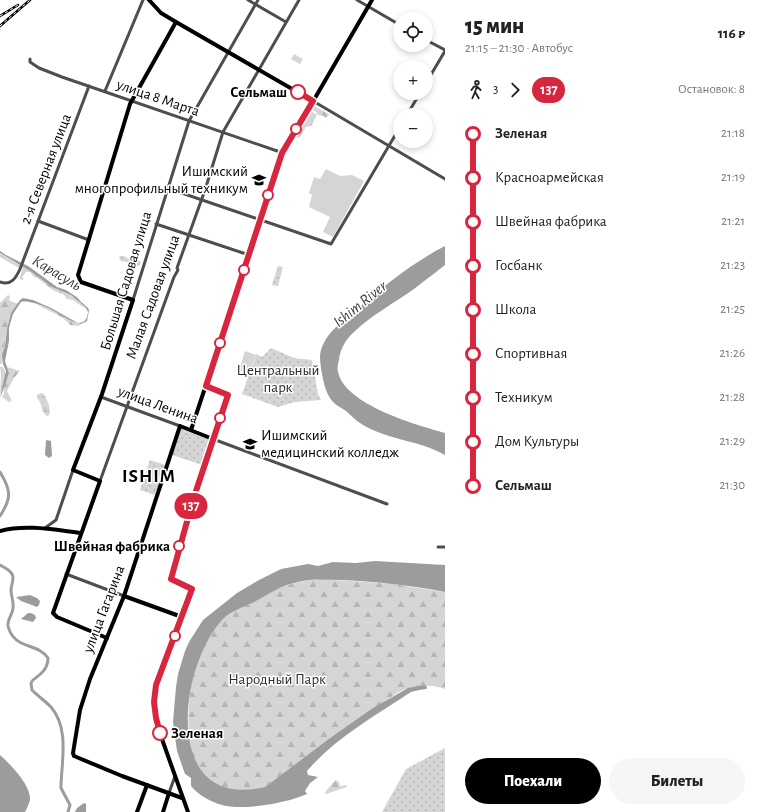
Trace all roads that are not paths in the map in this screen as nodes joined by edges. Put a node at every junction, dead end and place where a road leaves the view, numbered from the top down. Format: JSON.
{"nodes":[{"id":1,"x":143,"y":0,"type":"edge"},
{"id":2,"x":149,"y":0,"type":"edge"},
{"id":3,"x":248,"y":0,"type":"edge"},
{"id":4,"x":258,"y":0,"type":"edge"},
{"id":5,"x":299,"y":0,"type":"edge"},
{"id":6,"x":357,"y":0,"type":"edge"},
{"id":7,"x":372,"y":0,"type":"edge"},
{"id":8,"x":255,"y":4,"type":"junction"},
{"id":9,"x":368,"y":6,"type":"junction"},
{"id":10,"x":393,"y":21,"type":"edge"},
{"id":11,"x":176,"y":22,"type":"junction"},
{"id":12,"x":286,"y":22,"type":"junction"},
{"id":13,"x":433,"y":44,"type":"edge"},
{"id":14,"x":445,"y":51,"type":"edge"},
{"id":15,"x":228,"y":52,"type":"junction"},
{"id":16,"x":30,"y":59,"type":"dead end"},
{"id":17,"x":258,"y":70,"type":"junction"},
{"id":18,"x":433,"y":71,"type":"edge"},
{"id":19,"x":89,"y":86,"type":"junction"},
{"id":20,"x":105,"y":91,"type":"junction"},
{"id":21,"x":131,"y":100,"type":"junction"},
{"id":22,"x":313,"y":101,"type":"junction"},
{"id":23,"x":189,"y":121,"type":"junction"},
{"id":24,"x":223,"y":132,"type":"junction"},
{"id":25,"x":393,"y":139,"type":"edge"},
{"id":26,"x":389,"y":146,"type":"junction"},
{"id":27,"x":282,"y":153,"type":"junction"},
{"id":28,"x":445,"y":179,"type":"edge"},
{"id":29,"x":168,"y":188,"type":"junction"},
{"id":30,"x":202,"y":200,"type":"junction"},
{"id":31,"x":260,"y":220,"type":"junction"},
{"id":32,"x":38,"y":221,"type":"junction"},
{"id":33,"x":156,"y":224,"type":"junction"},
{"id":34,"x":188,"y":236,"type":"junction"},
{"id":35,"x":89,"y":240,"type":"junction"},
{"id":36,"x":249,"y":255,"type":"junction"},
{"id":37,"x":0,"y":282,"type":"edge"},
{"id":38,"x":133,"y":300,"type":"junction"},
{"id":39,"x":206,"y":386,"type":"junction"},
{"id":40,"x":101,"y":397,"type":"junction"},
{"id":41,"x":126,"y":406,"type":"junction"},
{"id":42,"x":180,"y":426,"type":"junction"},
{"id":43,"x":191,"y":430,"type":"junction"},
{"id":44,"x":213,"y":439,"type":"junction"},
{"id":45,"x":73,"y":470,"type":"junction"},
{"id":46,"x":100,"y":481,"type":"junction"},
{"id":47,"x":387,"y":504,"type":"dead end"},
{"id":48,"x":45,"y":528,"type":"junction"},
{"id":49,"x":0,"y":531,"type":"edge"},
{"id":50,"x":81,"y":532,"type":"junction"},
{"id":51,"x":438,"y":547,"type":"dead end"},
{"id":52,"x":445,"y":547,"type":"edge"},
{"id":53,"x":66,"y":574,"type":"junction"},
{"id":54,"x":124,"y":596,"type":"junction"},
{"id":55,"x":182,"y":617,"type":"junction"},
{"id":56,"x":107,"y":638,"type":"junction"},
{"id":57,"x":175,"y":776,"type":"junction"},
{"id":58,"x":147,"y":785,"type":"junction"},
{"id":59,"x":179,"y":788,"type":"junction"},
{"id":60,"x":169,"y":793,"type":"junction"},
{"id":61,"x":175,"y":795,"type":"junction"},
{"id":62,"x":182,"y":798,"type":"junction"},
{"id":63,"x":136,"y":812,"type":"edge"},
{"id":64,"x":163,"y":812,"type":"edge"},
{"id":65,"x":188,"y":812,"type":"edge"}],
"edges":[{"from":1,"to":20,"type":"street"},
{"from":2,"to":11,"type":"main road"},
{"from":3,"to":8,"type":"street"},
{"from":4,"to":8,"type":"street","name":"Большая Садовая улица"},
{"from":5,"to":12,"type":"street","name":"Малая Садовая улица"},
{"from":6,"to":9,"type":"street"},
{"from":7,"to":9,"type":"main road"},
{"from":8,"to":12,"type":"street"},
{"from":8,"to":15,"type":"street","name":"Большая Садовая улица"},
{"from":9,"to":10,"type":"street"},
{"from":9,"to":22,"type":"main road"},
{"from":11,"to":15,"type":"main road"},
{"from":11,"to":21,"type":"main road"},
{"from":12,"to":17,"type":"street","name":"Малая Садовая улица"},
{"from":13,"to":14,"type":"street"},
{"from":14,"to":18,"type":"street"},
{"from":15,"to":17,"type":"main road"},
{"from":15,"to":23,"type":"street","name":"Большая Садовая улица"},
{"from":16,"to":19,"type":"street","name":"улица 8 Марта"},
{"from":17,"to":22,"type":"main road"},
{"from":17,"to":24,"type":"street","name":"Малая Садовая улица"},
{"from":19,"to":20,"type":"street","name":"улица 8 Марта"},
{"from":19,"to":32,"type":"street","name":"2-я Северная улица"},
{"from":20,"to":21,"type":"street","name":"улица 8 Марта"},
{"from":21,"to":23,"type":"street","name":"улица 8 Марта"},
{"from":21,"to":35,"type":"main road"},
{"from":22,"to":26,"type":"street"},
{"from":22,"to":27,"type":"main road"},
{"from":23,"to":24,"type":"street","name":"улица 8 Марта"},
{"from":23,"to":29,"type":"street","name":"Большая Садовая улица"},
{"from":24,"to":27,"type":"street","name":"улица 8 Марта"},
{"from":24,"to":30,"type":"street","name":"Малая Садовая улица"},
{"from":25,"to":26,"type":"street"},
{"from":26,"to":28,"type":"street"},
{"from":26,"to":31,"type":"street"},
{"from":27,"to":31,"type":"main road"},
{"from":29,"to":30,"type":"street"},
{"from":29,"to":33,"type":"street","name":"Большая Садовая улица"},
{"from":30,"to":31,"type":"street"},
{"from":30,"to":34,"type":"street","name":"Малая Садовая улица"},
{"from":31,"to":36,"type":"main road"},
{"from":32,"to":35,"type":"street"},
{"from":32,"to":37,"type":"street","name":"2-я Северная улица"},
{"from":33,"to":34,"type":"street"},
{"from":33,"to":38,"type":"street","name":"Большая Садовая улица"},
{"from":34,"to":36,"type":"street"},
{"from":34,"to":41,"type":"street","name":"Малая Садовая улица"},
{"from":35,"to":38,"type":"main road"},
{"from":36,"to":39,"type":"main road"},
{"from":38,"to":40,"type":"main road","name":"Большая Садовая улица"},
{"from":39,"to":43,"type":"main road"},
{"from":39,"to":44,"type":"main road"},
{"from":40,"to":41,"type":"street","name":"улица Ленина"},
{"from":40,"to":45,"type":"main road","name":"Большая Садовая улица"},
{"from":41,"to":42,"type":"street","name":"улица Ленина"},
{"from":41,"to":46,"type":"street","name":"Малая Садовая улица"},
{"from":42,"to":43,"type":"main road","name":"улица Ленина"},
{"from":42,"to":54,"type":"main road","name":"улица Гагарина"},
{"from":43,"to":44,"type":"main road","name":"улица Ленина"},
{"from":44,"to":47,"type":"street","name":"улица Ленина"},
{"from":44,"to":55,"type":"main road"},
{"from":45,"to":46,"type":"main road"},
{"from":45,"to":48,"type":"street","name":"Большая Садовая улица"},
{"from":46,"to":50,"type":"main road","name":"Малая Садовая улица"},
{"from":48,"to":49,"type":"main road"},
{"from":48,"to":50,"type":"main road"},
{"from":50,"to":53,"type":"main road","name":"Малая Садовая улица"},
{"from":51,"to":52,"type":"street"},
{"from":53,"to":54,"type":"street"},
{"from":53,"to":56,"type":"main road","name":"Малая Садовая улица"},
{"from":54,"to":55,"type":"main road"},
{"from":54,"to":56,"type":"main road","name":"улица Гагарина"},
{"from":55,"to":57,"type":"main road"},
{"from":56,"to":58,"type":"main road","name":"улица Гагарина"},
{"from":57,"to":59,"type":"main road"},
{"from":57,"to":60,"type":"street"},
{"from":58,"to":60,"type":"main road"},
{"from":58,"to":63,"type":"main road"},
{"from":59,"to":61,"type":"main road"},
{"from":59,"to":62,"type":"main road"},
{"from":60,"to":61,"type":"main road"},
{"from":60,"to":64,"type":"main road"},
{"from":61,"to":62,"type":"main road"},
{"from":62,"to":65,"type":"main road"}]}
